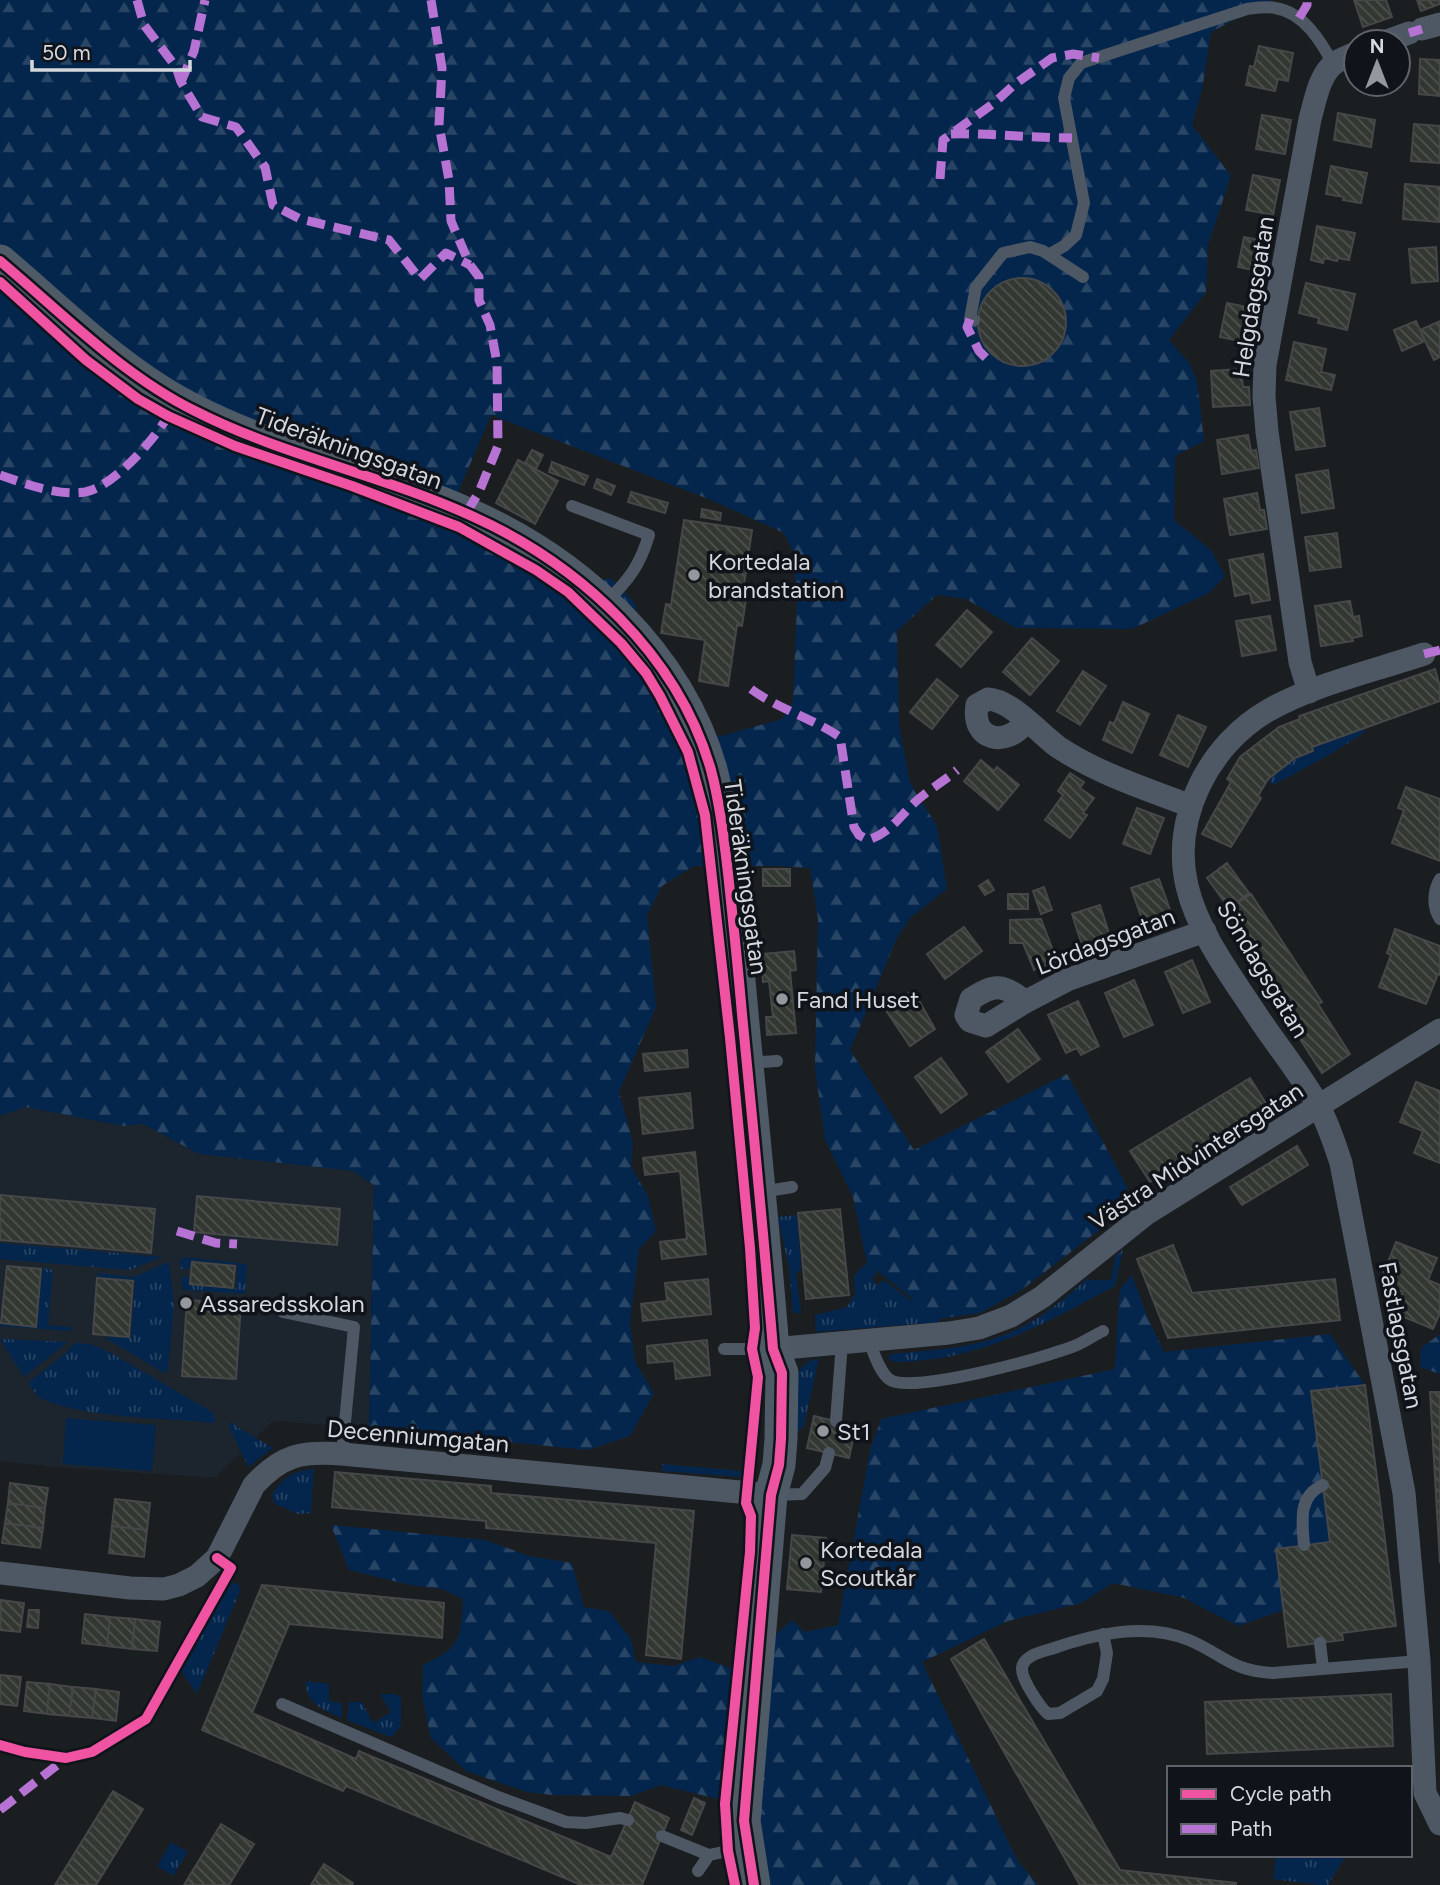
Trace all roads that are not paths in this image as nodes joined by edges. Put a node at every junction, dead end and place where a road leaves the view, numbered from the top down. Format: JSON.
{"nodes":[{"id":1,"x":1342,"y":60,"type":"edge"},
{"id":2,"x":1333,"y":64,"type":"junction"},
{"id":3,"x":1050,"y":254,"type":"junction"},
{"id":4,"x":0,"y":261,"type":"edge"},
{"id":5,"x":1083,"y":277,"type":"dead end"},
{"id":6,"x":974,"y":320,"type":"dead end"},
{"id":7,"x":572,"y":506,"type":"dead end"},
{"id":8,"x":604,"y":604,"type":"junction"},
{"id":9,"x":1424,"y":654,"type":"dead end"},
{"id":10,"x":1309,"y":692,"type":"junction"},
{"id":11,"x":1026,"y":722,"type":"dead end"},
{"id":12,"x":1191,"y":806,"type":"junction"},
{"id":13,"x":1440,"y":879,"type":"edge"},
{"id":14,"x":1440,"y":919,"type":"edge"},
{"id":15,"x":1205,"y":931,"type":"junction"},
{"id":16,"x":1025,"y":1002,"type":"dead end"},
{"id":17,"x":1440,"y":1030,"type":"edge"},
{"id":18,"x":1319,"y":1107,"type":"junction"},
{"id":19,"x":792,"y":1187,"type":"dead end"},
{"id":20,"x":760,"y":1192,"type":"junction"},
{"id":21,"x":283,"y":1312,"type":"dead end"},
{"id":22,"x":1103,"y":1331,"type":"dead end"},
{"id":23,"x":869,"y":1341,"type":"junction"},
{"id":24,"x":842,"y":1343,"type":"junction"},
{"id":25,"x":724,"y":1349,"type":"dead end"},
{"id":26,"x":773,"y":1349,"type":"junction"},
{"id":27,"x":836,"y":1421,"type":"dead end"},
{"id":28,"x":829,"y":1453,"type":"dead end"},
{"id":29,"x":342,"y":1454,"type":"junction"},
{"id":30,"x":1323,"y":1485,"type":"dead end"},
{"id":31,"x":771,"y":1495,"type":"junction"},
{"id":32,"x":1304,"y":1545,"type":"dead end"},
{"id":33,"x":0,"y":1573,"type":"edge"},
{"id":34,"x":1103,"y":1634,"type":"junction"},
{"id":35,"x":1320,"y":1643,"type":"dead end"},
{"id":36,"x":1419,"y":1661,"type":"junction"},
{"id":37,"x":1323,"y":1668,"type":"junction"},
{"id":38,"x":282,"y":1704,"type":"dead end"},
{"id":39,"x":628,"y":1820,"type":"dead end"},
{"id":40,"x":1440,"y":1824,"type":"edge"},
{"id":41,"x":662,"y":1836,"type":"dead end"},
{"id":42,"x":747,"y":1850,"type":"junction"},
{"id":43,"x":709,"y":1855,"type":"junction"},
{"id":44,"x":698,"y":1871,"type":"dead end"},
{"id":45,"x":754,"y":1885,"type":"edge"}],
"edges":[{"from":1,"to":2,"type":"street"},
{"from":2,"to":3,"type":"lane"},
{"from":2,"to":10,"type":"street","name":"Helgdagsgatan"},
{"from":3,"to":5,"type":"lane"},
{"from":3,"to":6,"type":"lane"},
{"from":4,"to":8,"type":"street","name":"Tideräkningsgatan"},
{"from":7,"to":8,"type":"lane"},
{"from":8,"to":20,"type":"street","name":"Tideräkningsgatan"},
{"from":9,"to":10,"type":"street","name":"Söndagsgatan"},
{"from":10,"to":12,"type":"street","name":"Söndagsgatan"},
{"from":11,"to":12,"type":"street"},
{"from":12,"to":15,"type":"street","name":"Söndagsgatan"},
{"from":13,"to":14,"type":"lane"},
{"from":15,"to":16,"type":"street","name":"Lördagsgatan"},
{"from":15,"to":18,"type":"street","name":"Söndagsgatan"},
{"from":17,"to":18,"type":"street","name":"Västra Midvintersgatan"},
{"from":18,"to":23,"type":"street","name":"Västra Midvintersgatan"},
{"from":18,"to":36,"type":"street","name":"Fastlagsgatan"},
{"from":19,"to":20,"type":"lane"},
{"from":20,"to":26,"type":"street","name":"Tideräkningsgatan"},
{"from":21,"to":29,"type":"lane"},
{"from":22,"to":23,"type":"lane"},
{"from":23,"to":24,"type":"street","name":"Västra Midvintersgatan"},
{"from":24,"to":26,"type":"street","name":"Västra Midvintersgatan"},
{"from":24,"to":27,"type":"lane"},
{"from":25,"to":26,"type":"lane"},
{"from":26,"to":31,"type":"street","name":"Tideräkningsgatan"},
{"from":28,"to":31,"type":"lane"},
{"from":29,"to":31,"type":"street","name":"Decenniumgatan"},
{"from":29,"to":33,"type":"street","name":"Decenniumgatan"},
{"from":30,"to":32,"type":"lane"},
{"from":31,"to":42,"type":"street","name":"Tideräkningsgatan"},
{"from":34,"to":34,"type":"lane"},
{"from":34,"to":37,"type":"lane"},
{"from":35,"to":37,"type":"lane"},
{"from":36,"to":37,"type":"lane"},
{"from":36,"to":40,"type":"street","name":"Fastlagsgatan"},
{"from":38,"to":39,"type":"lane"},
{"from":41,"to":43,"type":"lane"},
{"from":42,"to":43,"type":"lane"},
{"from":42,"to":45,"type":"street","name":"Tideräkningsgatan"},
{"from":43,"to":44,"type":"lane"}]}
